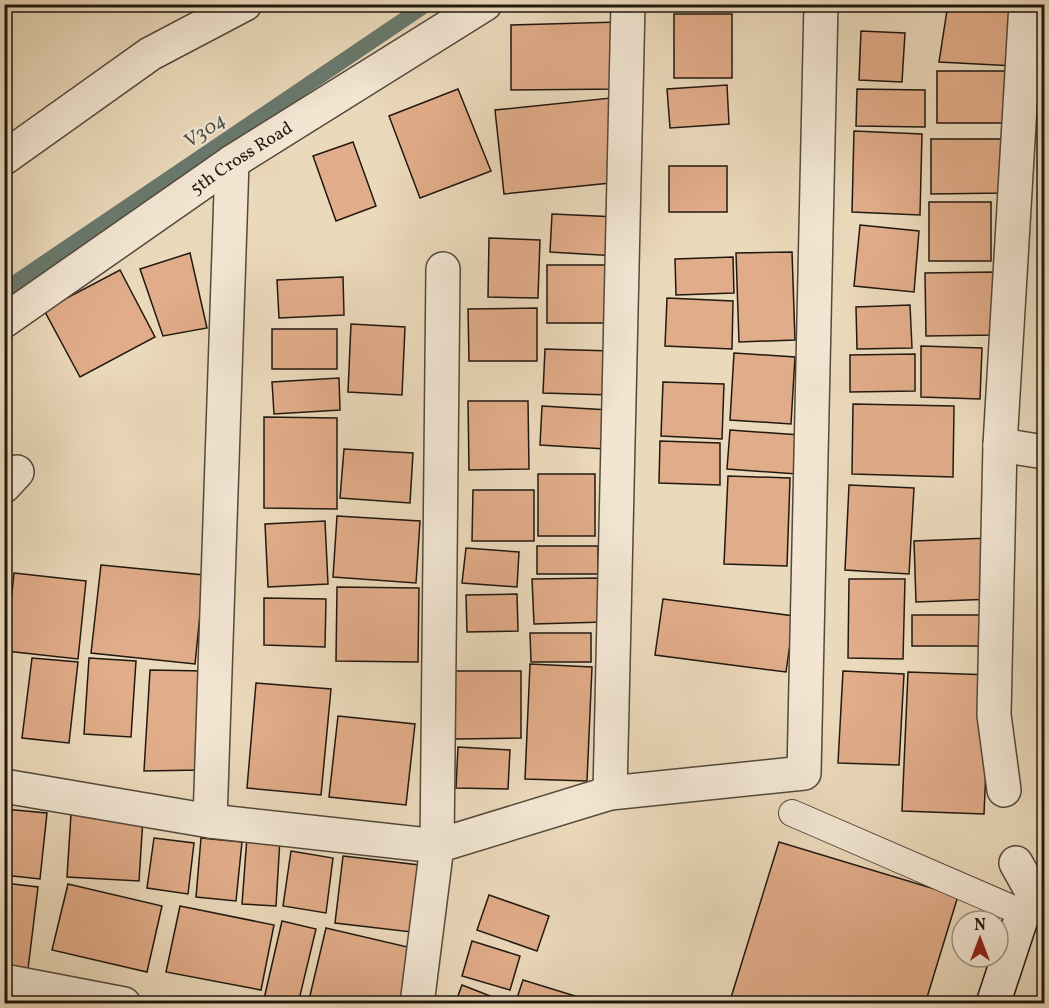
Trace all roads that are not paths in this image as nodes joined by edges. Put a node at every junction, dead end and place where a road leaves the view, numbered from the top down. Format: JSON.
{"nodes":[{"id":1,"x":244,"y":4,"type":"edge"},
{"id":2,"x":485,"y":4,"type":"edge"},
{"id":3,"x":628,"y":4,"type":"edge"},
{"id":4,"x":821,"y":4,"type":"edge"},
{"id":5,"x":1026,"y":4,"type":"edge"},
{"id":6,"x":197,"y":17,"type":"edge"},
{"id":7,"x":4,"y":158,"type":"edge"},
{"id":8,"x":232,"y":162,"type":"junction"},
{"id":9,"x":1031,"y":186,"type":"edge"},
{"id":10,"x":442,"y":269,"type":"dead end"},
{"id":11,"x":4,"y":321,"type":"edge"},
{"id":12,"x":1000,"y":445,"type":"junction"},
{"id":13,"x":1044,"y":452,"type":"edge"},
{"id":14,"x":4,"y":786,"type":"edge"},
{"id":15,"x":1004,"y":790,"type":"dead end"},
{"id":16,"x":610,"y":793,"type":"junction"},
{"id":17,"x":792,"y":813,"type":"dead end"},
{"id":18,"x":210,"y":821,"type":"junction"},
{"id":19,"x":437,"y":846,"type":"junction"},
{"id":20,"x":1016,"y":863,"type":"dead end"},
{"id":21,"x":1034,"y":899,"type":"edge"},
{"id":22,"x":4,"y":981,"type":"edge"},
{"id":23,"x":124,"y":1004,"type":"edge"},
{"id":24,"x":417,"y":1004,"type":"edge"},
{"id":25,"x":993,"y":1004,"type":"edge"}],
"edges":[{"from":1,"to":6,"type":"street"},
{"from":2,"to":8,"type":"street","name":"5th Cross Road"},
{"from":3,"to":16,"type":"street"},
{"from":4,"to":16,"type":"street"},
{"from":5,"to":9,"type":"street"},
{"from":6,"to":7,"type":"street"},
{"from":8,"to":11,"type":"street","name":"5th Cross Road"},
{"from":8,"to":18,"type":"street"},
{"from":9,"to":12,"type":"street"},
{"from":10,"to":19,"type":"street"},
{"from":12,"to":13,"type":"street"},
{"from":12,"to":15,"type":"street"},
{"from":14,"to":18,"type":"street"},
{"from":16,"to":19,"type":"street"},
{"from":17,"to":21,"type":"lane"},
{"from":18,"to":19,"type":"street"},
{"from":19,"to":24,"type":"street"},
{"from":20,"to":21,"type":"street"},
{"from":21,"to":25,"type":"street"},
{"from":22,"to":23,"type":"street"}]}
